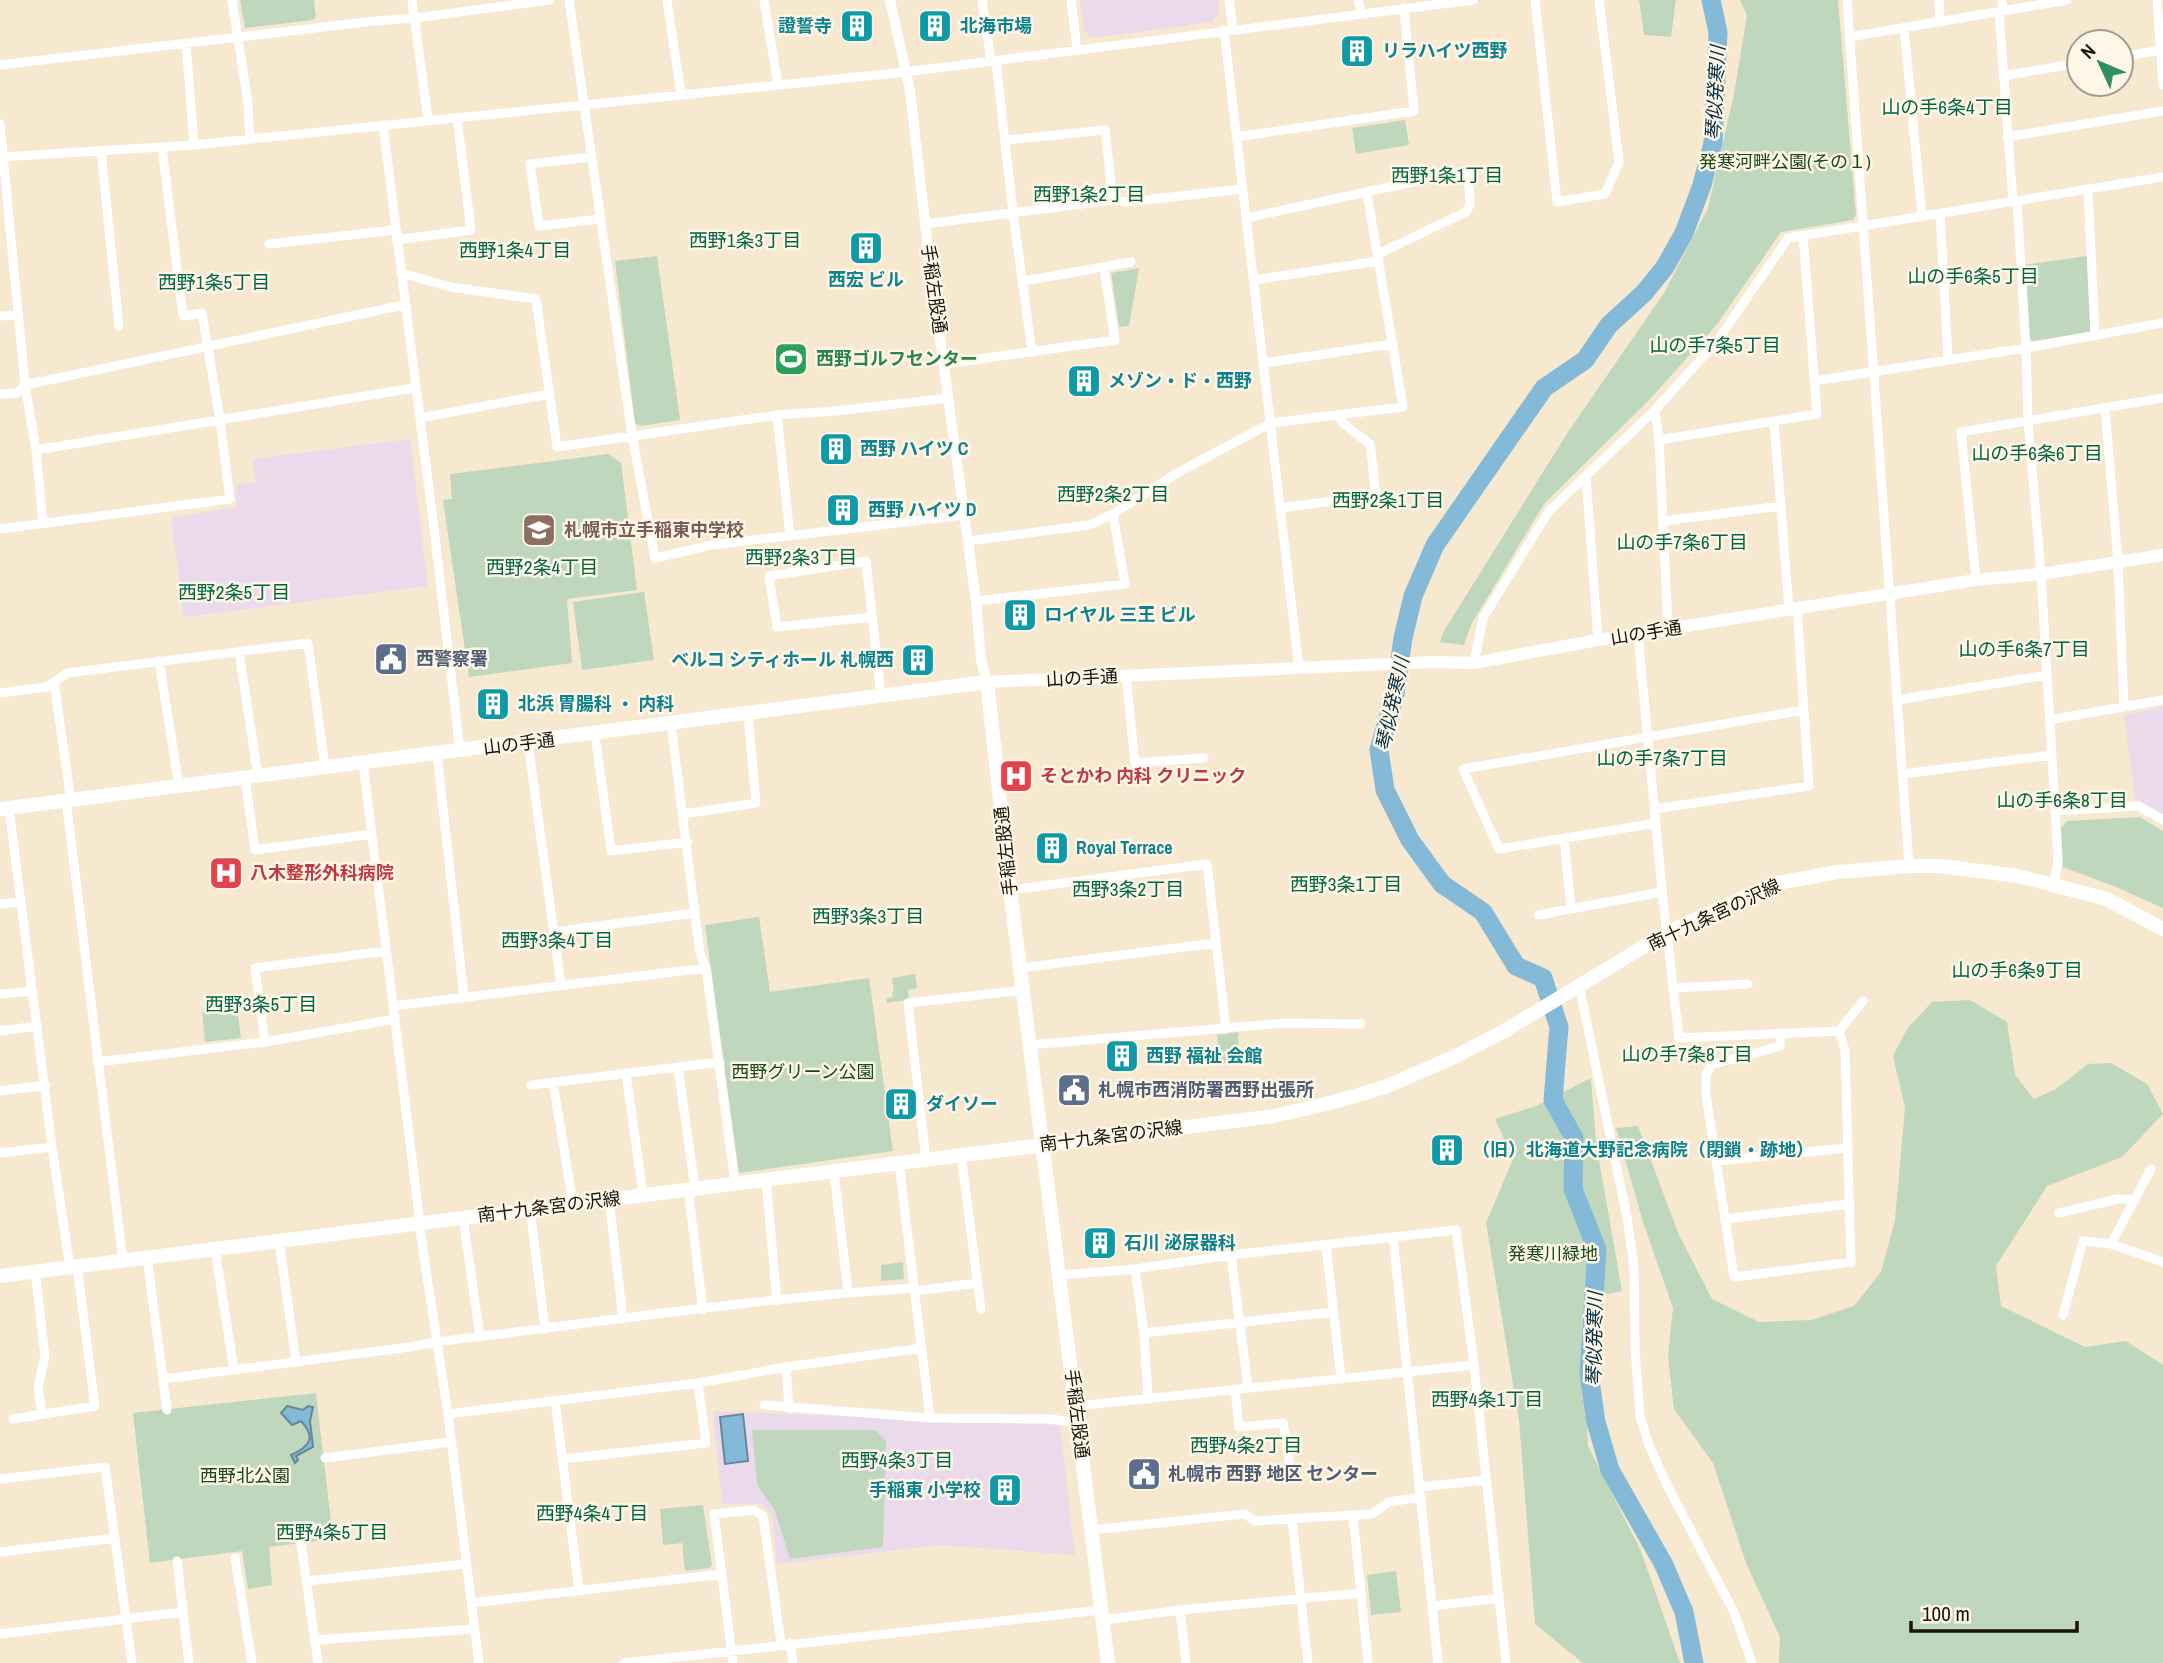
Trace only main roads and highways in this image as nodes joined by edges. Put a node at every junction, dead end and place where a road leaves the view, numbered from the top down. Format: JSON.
{"nodes":[{"id":1,"x":2163,"y":555,"type":"edge"},
{"id":2,"x":987,"y":682,"type":"junction"},
{"id":3,"x":4,"y":809,"type":"edge"},
{"id":4,"x":2163,"y":929,"type":"edge"},
{"id":5,"x":1044,"y":1144,"type":"junction"},
{"id":6,"x":0,"y":1276,"type":"edge"},
{"id":7,"x":1108,"y":1663,"type":"edge"}],
"edges":[{"from":1,"to":2,"type":"main road","name":"山の手通"},
{"from":2,"to":3,"type":"main road","name":"山の手通"},
{"from":2,"to":5,"type":"main road","name":"手稲左股通"},
{"from":4,"to":5,"type":"main road","name":"南十九条宮の沢線"},
{"from":5,"to":6,"type":"main road","name":"南十九条宮の沢線"},
{"from":5,"to":7,"type":"main road","name":"手稲左股通"}]}
